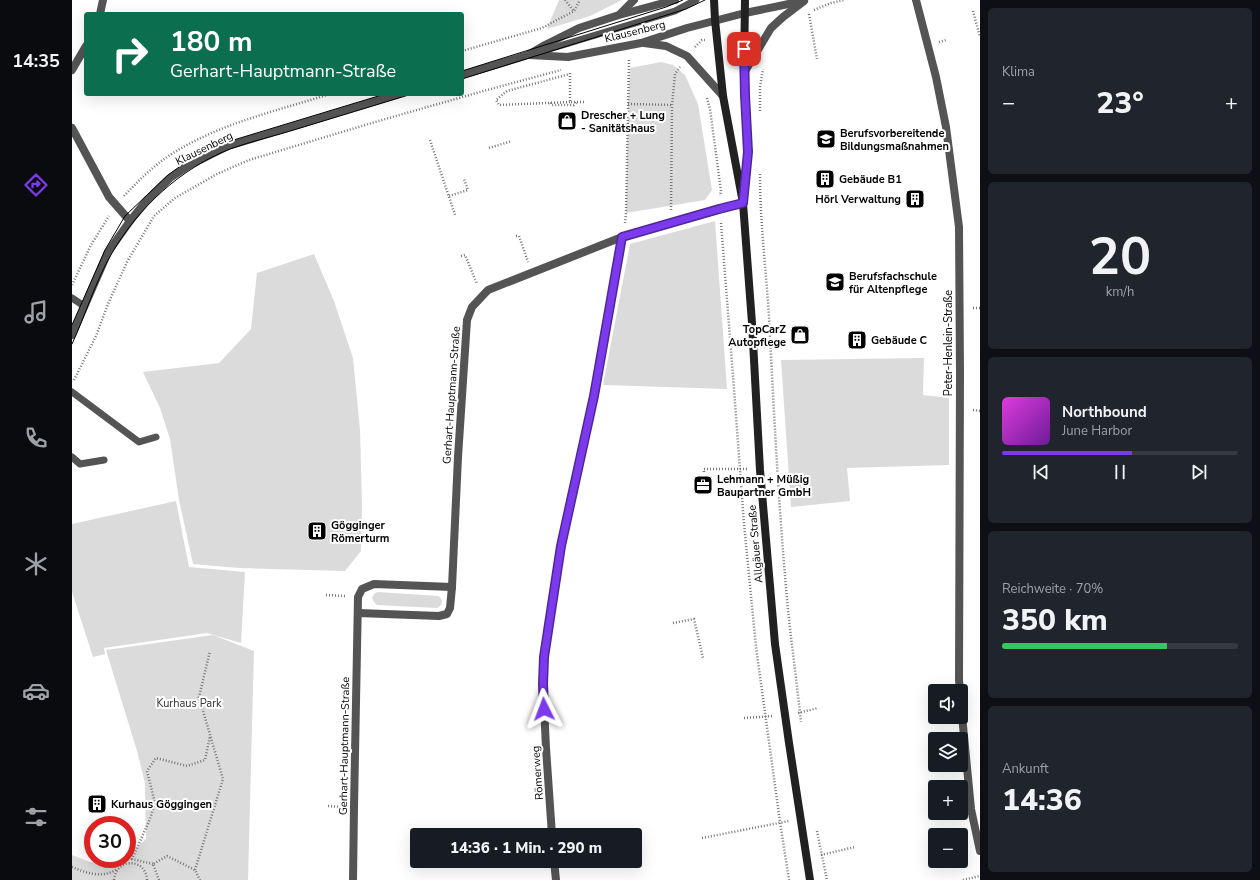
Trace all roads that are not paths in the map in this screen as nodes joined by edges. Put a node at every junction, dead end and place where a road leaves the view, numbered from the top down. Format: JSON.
{"nodes":[{"id":1,"x":103,"y":0,"type":"edge"},
{"id":2,"x":634,"y":0,"type":"edge"},
{"id":3,"x":675,"y":0,"type":"edge"},
{"id":4,"x":696,"y":0,"type":"edge"},
{"id":5,"x":714,"y":0,"type":"edge"},
{"id":6,"x":745,"y":0,"type":"edge"},
{"id":7,"x":805,"y":0,"type":"edge"},
{"id":8,"x":916,"y":0,"type":"edge"},
{"id":9,"x":100,"y":12,"type":"edge"},
{"id":10,"x":745,"y":12,"type":"junction"},
{"id":11,"x":619,"y":15,"type":"junction"},
{"id":12,"x":715,"y":20,"type":"junction"},
{"id":13,"x":641,"y":43,"type":"junction"},
{"id":14,"x":84,"y":49,"type":"edge"},
{"id":15,"x":528,"y":55,"type":"junction"},
{"id":16,"x":72,"y":70,"type":"edge"},
{"id":17,"x":744,"y":73,"type":"junction"},
{"id":18,"x":464,"y":74,"type":"edge"},
{"id":19,"x":392,"y":96,"type":"edge"},
{"id":20,"x":723,"y":96,"type":"junction"},
{"id":21,"x":72,"y":128,"type":"edge"},
{"id":22,"x":743,"y":203,"type":"junction"},
{"id":23,"x":130,"y":221,"type":"junction"},
{"id":24,"x":622,"y":237,"type":"junction"},
{"id":25,"x":72,"y":298,"type":"edge"},
{"id":26,"x":84,"y":306,"type":"junction"},
{"id":27,"x":72,"y":335,"type":"edge"},
{"id":28,"x":72,"y":392,"type":"edge"},
{"id":29,"x":156,"y":437,"type":"dead end"},
{"id":30,"x":72,"y":457,"type":"edge"},
{"id":31,"x":104,"y":460,"type":"dead end"},
{"id":32,"x":452,"y":587,"type":"junction"},
{"id":33,"x":358,"y":614,"type":"junction"},
{"id":34,"x":959,"y":684,"type":"edge"},
{"id":35,"x":963,"y":724,"type":"edge"},
{"id":36,"x":552,"y":828,"type":"edge"},
{"id":37,"x":980,"y":851,"type":"edge"},
{"id":38,"x":555,"y":868,"type":"edge"},
{"id":39,"x":353,"y":880,"type":"edge"},
{"id":40,"x":556,"y":880,"type":"edge"},
{"id":41,"x":810,"y":880,"type":"edge"}],
"edges":[{"from":1,"to":9,"type":"street"},
{"from":2,"to":11,"type":"street"},
{"from":3,"to":11,"type":"street","name":"Klausenberg"},
{"from":4,"to":15,"type":"lane"},
{"from":5,"to":12,"type":"main road","name":"Allgäuer Straße"},
{"from":6,"to":10,"type":"main road","name":"Allgäuer Straße"},
{"from":7,"to":10,"type":"street","name":"Klausenberg"},
{"from":7,"to":17,"type":"street"},
{"from":8,"to":34,"type":"street","name":"Peter-Henlein-Straße"},
{"from":10,"to":12,"type":"street","name":"Klausenberg"},
{"from":10,"to":17,"type":"main road","name":"Allgäuer Straße"},
{"from":11,"to":15,"type":"street","name":"Klausenberg"},
{"from":12,"to":13,"type":"street","name":"Klausenberg"},
{"from":12,"to":20,"type":"main road","name":"Allgäuer Straße"},
{"from":13,"to":15,"type":"street","name":"Klausenberg"},
{"from":13,"to":20,"type":"street"},
{"from":14,"to":16,"type":"street"},
{"from":15,"to":18,"type":"street","name":"Klausenberg"},
{"from":17,"to":22,"type":"main road","name":"Allgäuer Straße"},
{"from":19,"to":23,"type":"street","name":"Klausenberg"},
{"from":20,"to":22,"type":"main road","name":"Allgäuer Straße"},
{"from":21,"to":23,"type":"street"},
{"from":22,"to":24,"type":"street","name":"Gerhart-Hauptmann-Straße"},
{"from":22,"to":41,"type":"main road","name":"Allgäuer Straße"},
{"from":23,"to":26,"type":"street","name":"Klausenberg"},
{"from":24,"to":32,"type":"street","name":"Gerhart-Hauptmann-Straße"},
{"from":24,"to":36,"type":"street","name":"Römerweg"},
{"from":25,"to":26,"type":"lane"},
{"from":26,"to":27,"type":"street","name":"Klausenberg"},
{"from":28,"to":29,"type":"lane"},
{"from":30,"to":31,"type":"lane"},
{"from":32,"to":33,"type":"street","name":"Gerhart-Hauptmann-Straße"},
{"from":32,"to":33,"type":"street","name":"Gerhart-Hauptmann-Straße"},
{"from":33,"to":39,"type":"street","name":"Gerhart-Hauptmann-Straße"},
{"from":35,"to":37,"type":"street"},
{"from":38,"to":40,"type":"street"}]}
